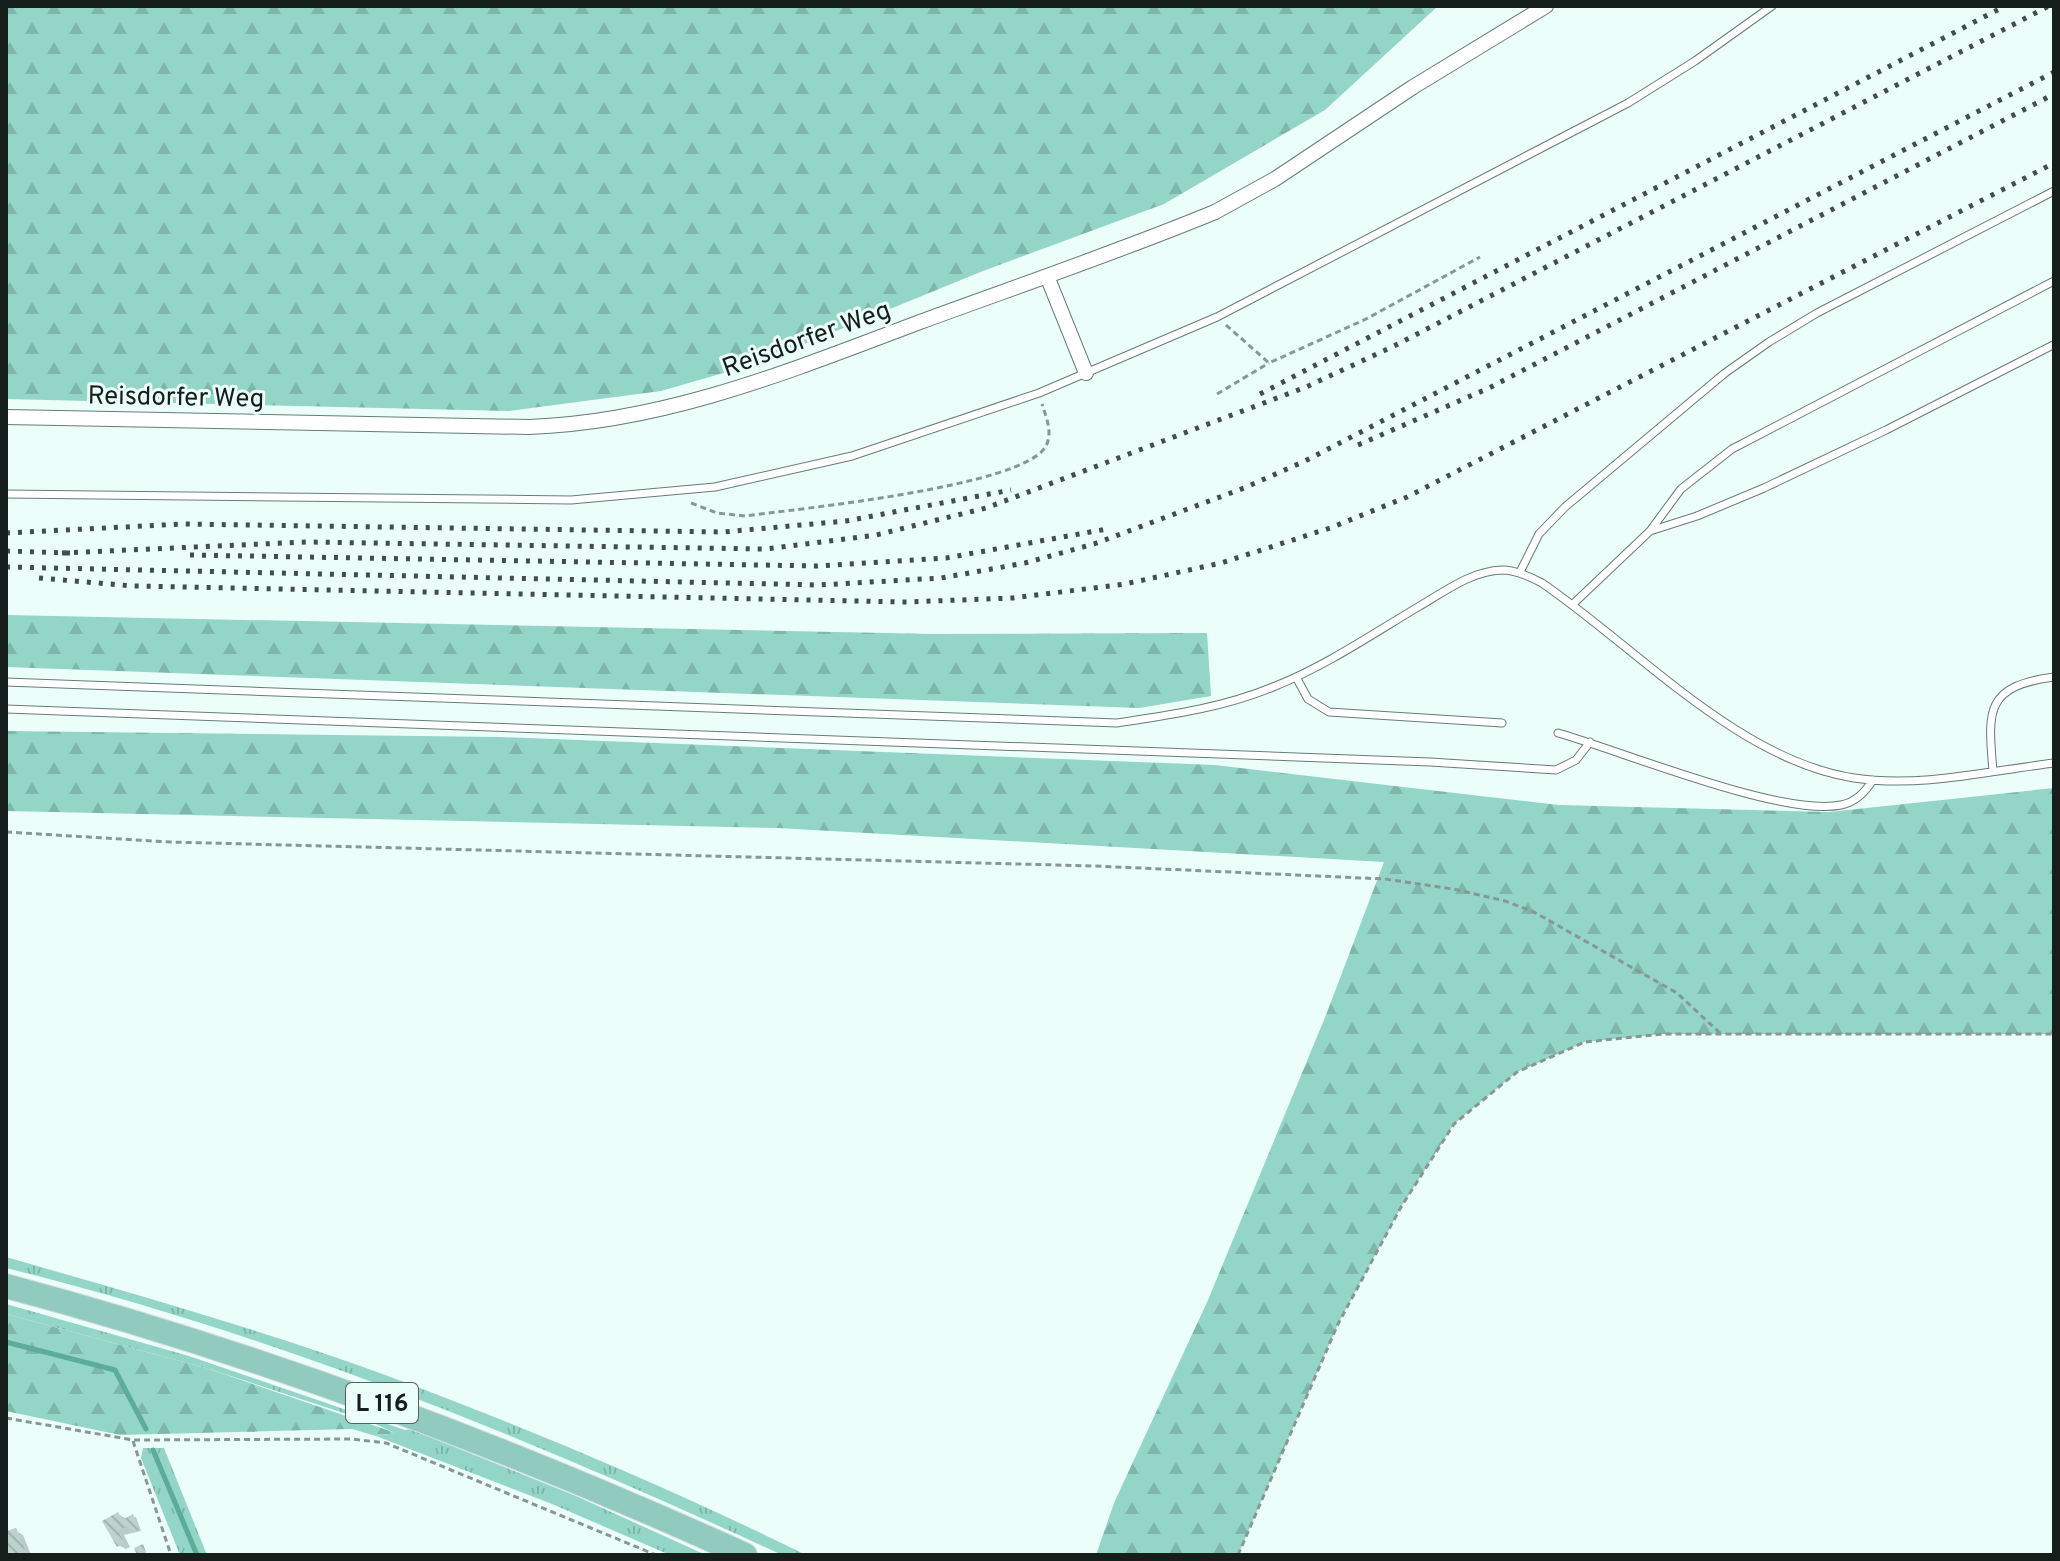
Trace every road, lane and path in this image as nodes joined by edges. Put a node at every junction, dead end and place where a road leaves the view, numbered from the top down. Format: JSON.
{"nodes":[{"id":1,"x":1546,"y":6,"type":"edge"},
{"id":2,"x":1772,"y":6,"type":"edge"},
{"id":3,"x":2054,"y":191,"type":"edge"},
{"id":4,"x":1480,"y":257,"type":"dead end"},
{"id":5,"x":1047,"y":276,"type":"junction"},
{"id":6,"x":2054,"y":281,"type":"edge"},
{"id":7,"x":1217,"y":317,"type":"junction"},
{"id":8,"x":2053,"y":345,"type":"edge"},
{"id":9,"x":1269,"y":363,"type":"junction"},
{"id":10,"x":1086,"y":373,"type":"junction"},
{"id":11,"x":1039,"y":393,"type":"junction"},
{"id":12,"x":1217,"y":394,"type":"dead end"},
{"id":13,"x":6,"y":417,"type":"edge"},
{"id":14,"x":672,"y":493,"type":"junction"},
{"id":15,"x":6,"y":494,"type":"edge"},
{"id":16,"x":1650,"y":531,"type":"junction"},
{"id":17,"x":1520,"y":572,"type":"junction"},
{"id":18,"x":1572,"y":605,"type":"junction"},
{"id":19,"x":1296,"y":677,"type":"junction"},
{"id":20,"x":2054,"y":677,"type":"edge"},
{"id":21,"x":6,"y":682,"type":"edge"},
{"id":22,"x":6,"y":709,"type":"edge"},
{"id":23,"x":1502,"y":723,"type":"dead end"},
{"id":24,"x":1558,"y":733,"type":"dead end"},
{"id":25,"x":1590,"y":742,"type":"junction"},
{"id":26,"x":2054,"y":763,"type":"edge"},
{"id":27,"x":1993,"y":771,"type":"junction"},
{"id":28,"x":1873,"y":780,"type":"junction"},
{"id":29,"x":6,"y":832,"type":"edge"},
{"id":30,"x":1721,"y":1034,"type":"junction"},
{"id":31,"x":2054,"y":1034,"type":"edge"},
{"id":32,"x":6,"y":1286,"type":"edge"},
{"id":33,"x":6,"y":1418,"type":"edge"},
{"id":34,"x":133,"y":1440,"type":"junction"},
{"id":35,"x":171,"y":1555,"type":"edge"},
{"id":36,"x":656,"y":1555,"type":"edge"},
{"id":37,"x":745,"y":1555,"type":"edge"},
{"id":38,"x":1238,"y":1555,"type":"edge"}],
"edges":[{"from":1,"to":5,"type":"street","name":"Reisdorfer Weg"},
{"from":2,"to":7,"type":"lane"},
{"from":3,"to":17,"type":"lane"},
{"from":4,"to":9,"type":"path"},
{"from":5,"to":10,"type":"street"},
{"from":5,"to":13,"type":"street","name":"Reisdorfer Weg"},
{"from":6,"to":16,"type":"lane"},
{"from":7,"to":9,"type":"path"},
{"from":7,"to":10,"type":"lane"},
{"from":8,"to":16,"type":"lane"},
{"from":9,"to":12,"type":"path"},
{"from":10,"to":11,"type":"lane"},
{"from":11,"to":14,"type":"lane"},
{"from":11,"to":14,"type":"path"},
{"from":14,"to":15,"type":"lane"},
{"from":16,"to":18,"type":"lane"},
{"from":17,"to":18,"type":"lane"},
{"from":17,"to":19,"type":"lane"},
{"from":18,"to":28,"type":"lane"},
{"from":19,"to":21,"type":"lane"},
{"from":19,"to":23,"type":"lane"},
{"from":20,"to":27,"type":"lane"},
{"from":22,"to":25,"type":"lane"},
{"from":24,"to":25,"type":"lane"},
{"from":25,"to":28,"type":"lane"},
{"from":26,"to":27,"type":"lane"},
{"from":27,"to":28,"type":"lane"},
{"from":29,"to":30,"type":"path"},
{"from":30,"to":31,"type":"path"},
{"from":30,"to":38,"type":"path"},
{"from":32,"to":37,"type":"main road","number":"L 116"},
{"from":33,"to":34,"type":"path"},
{"from":34,"to":35,"type":"path"},
{"from":34,"to":36,"type":"path"}]}
